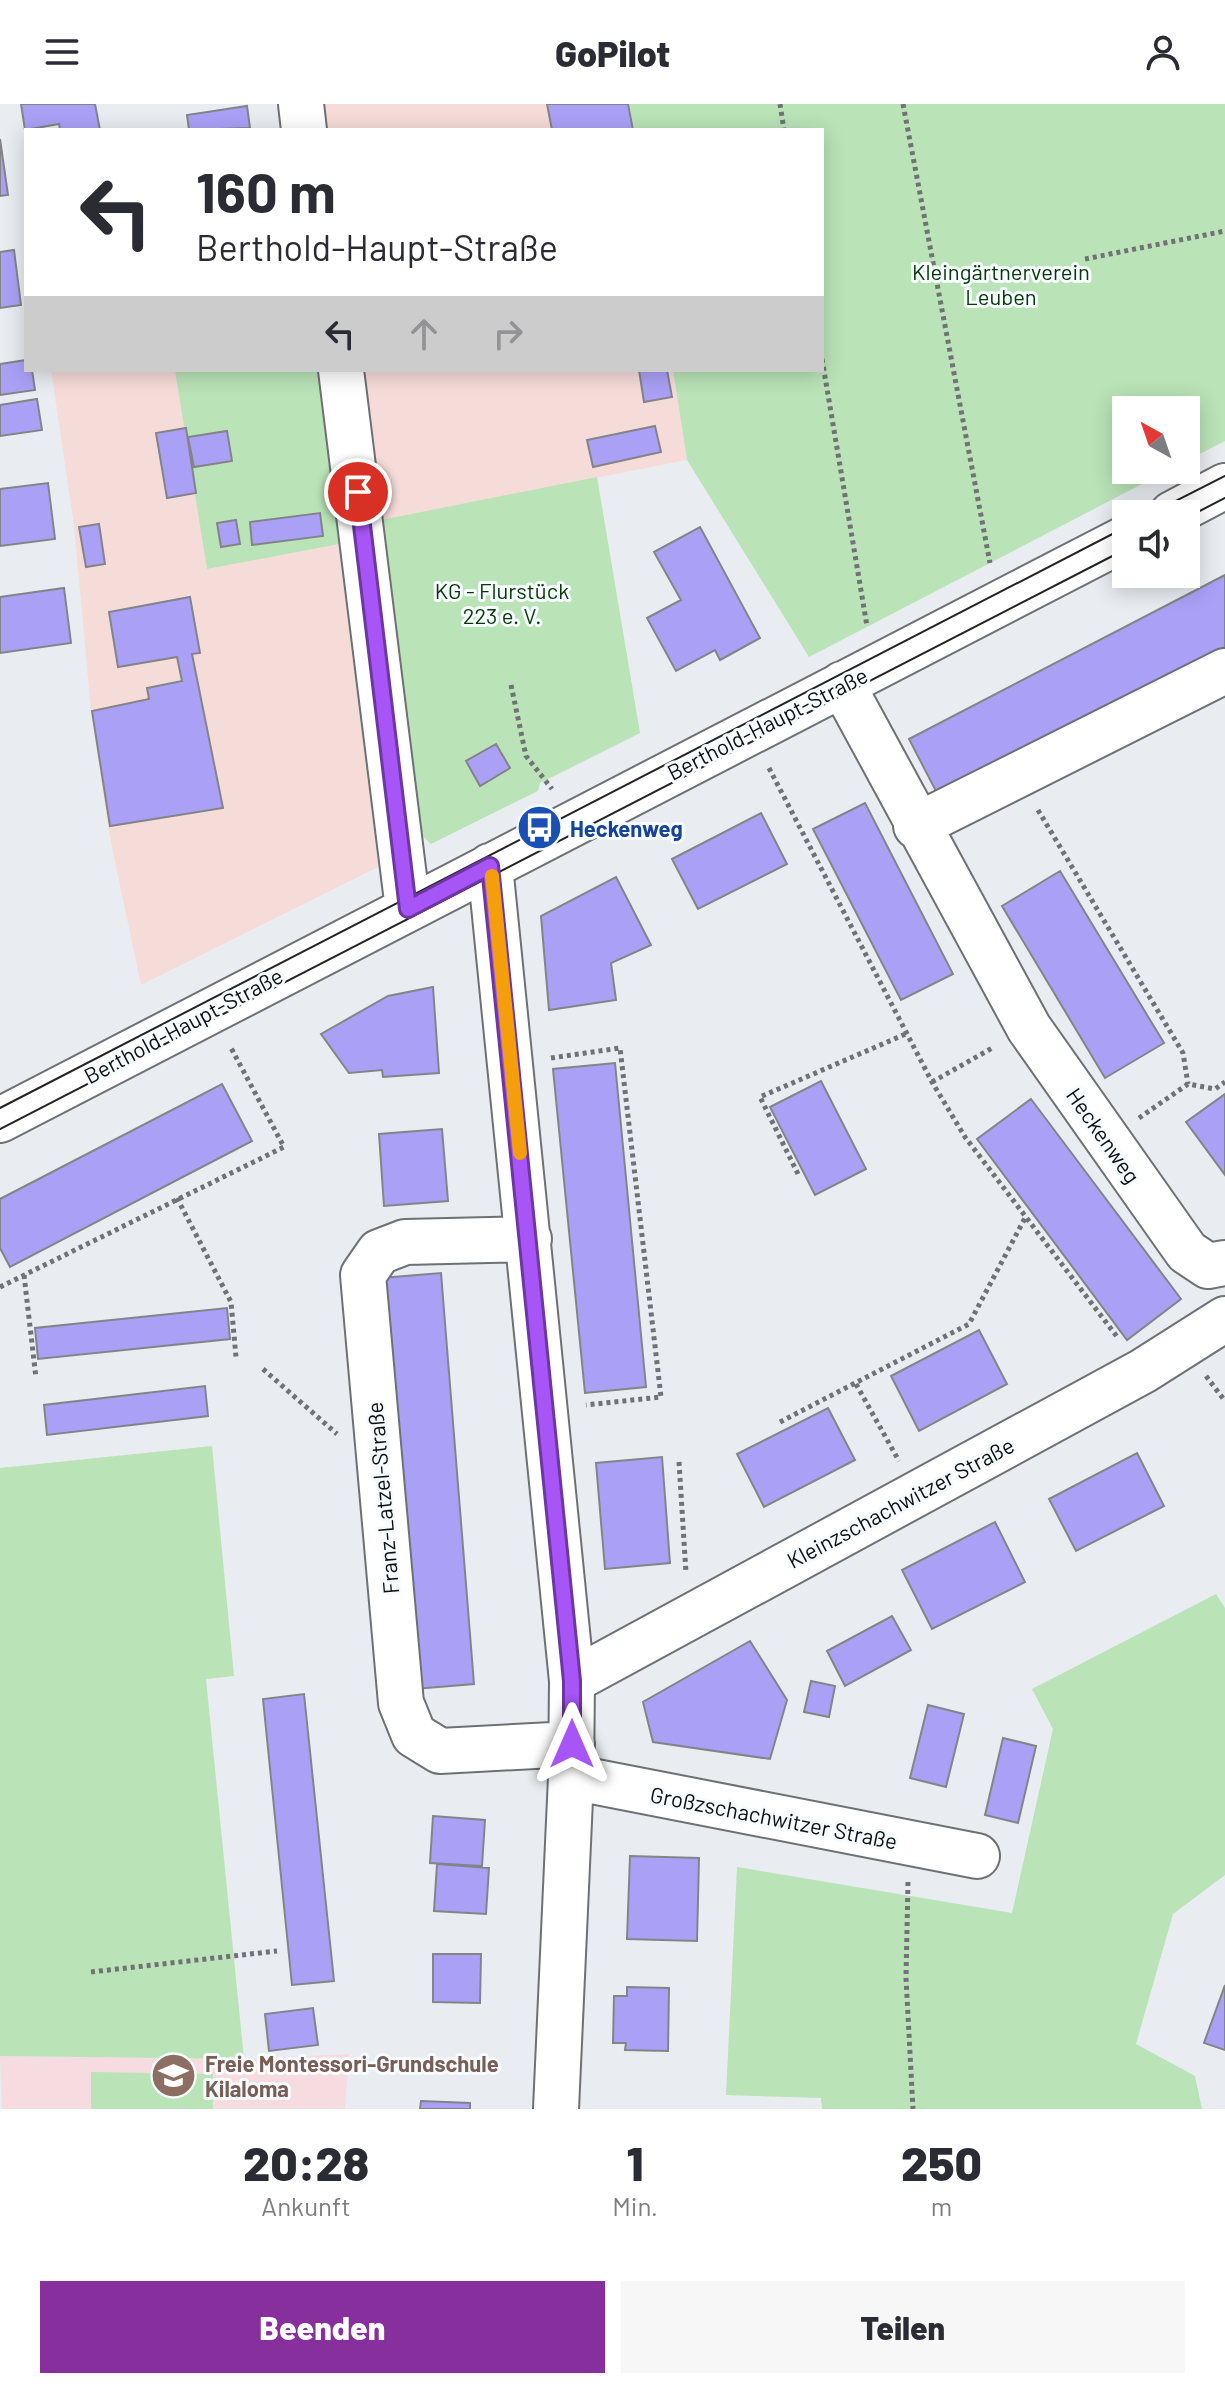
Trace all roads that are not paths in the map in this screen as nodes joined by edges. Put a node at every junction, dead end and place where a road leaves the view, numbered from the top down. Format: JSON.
{"nodes":[{"id":1,"x":301,"y":104,"type":"edge"},
{"id":2,"x":304,"y":128,"type":"edge"},
{"id":3,"x":341,"y":372,"type":"edge"},
{"id":4,"x":1225,"y":486,"type":"edge"},
{"id":5,"x":1198,"y":500,"type":"edge"},
{"id":6,"x":1112,"y":545,"type":"edge"},
{"id":7,"x":1225,"y":671,"type":"edge"},
{"id":8,"x":858,"y":676,"type":"junction"},
{"id":9,"x":916,"y":826,"type":"junction"},
{"id":10,"x":490,"y":866,"type":"junction"},
{"id":11,"x":408,"y":909,"type":"junction"},
{"id":12,"x":0,"y":1120,"type":"edge"},
{"id":13,"x":529,"y":1239,"type":"junction"},
{"id":14,"x":1225,"y":1263,"type":"edge"},
{"id":15,"x":1225,"y":1319,"type":"edge"},
{"id":16,"x":572,"y":1681,"type":"junction"},
{"id":17,"x":572,"y":1761,"type":"junction"},
{"id":18,"x":977,"y":1856,"type":"dead end"},
{"id":19,"x":556,"y":2109,"type":"edge"}],
"edges":[{"from":1,"to":2,"type":"street"},
{"from":3,"to":11,"type":"street"},
{"from":4,"to":5,"type":"street"},
{"from":6,"to":8,"type":"street","name":"Berthold-Haupt-Straße"},
{"from":7,"to":9,"type":"street"},
{"from":8,"to":9,"type":"street","name":"Heckenweg"},
{"from":8,"to":10,"type":"street","name":"Berthold-Haupt-Straße"},
{"from":9,"to":14,"type":"street","name":"Heckenweg"},
{"from":10,"to":11,"type":"street","name":"Berthold-Haupt-Straße"},
{"from":10,"to":13,"type":"street"},
{"from":11,"to":12,"type":"street","name":"Berthold-Haupt-Straße"},
{"from":13,"to":16,"type":"street"},
{"from":13,"to":17,"type":"street","name":"Franz-Latzel-Straße"},
{"from":15,"to":16,"type":"street","name":"Kleinzschachwitzer Straße"},
{"from":16,"to":17,"type":"street"},
{"from":17,"to":18,"type":"street","name":"Großzschachwitzer Straße"},
{"from":17,"to":19,"type":"street"}]}
